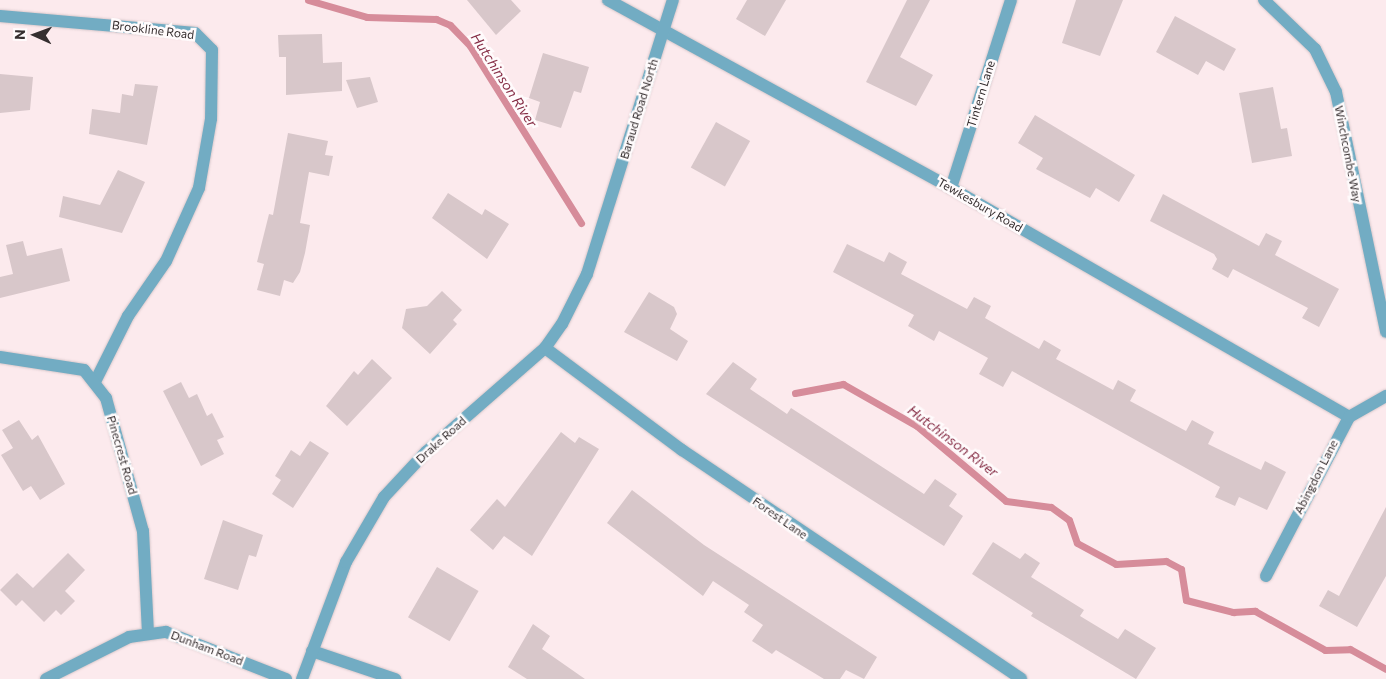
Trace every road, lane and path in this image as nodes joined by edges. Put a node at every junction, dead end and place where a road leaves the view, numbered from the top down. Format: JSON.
{"nodes":[{"id":1,"x":608,"y":0,"type":"edge"},
{"id":2,"x":673,"y":0,"type":"edge"},
{"id":3,"x":1011,"y":0,"type":"edge"},
{"id":4,"x":1264,"y":0,"type":"edge"},
{"id":5,"x":0,"y":16,"type":"edge"},
{"id":6,"x":664,"y":29,"type":"junction"},
{"id":7,"x":951,"y":188,"type":"junction"},
{"id":8,"x":605,"y":219,"type":"joint"},
{"id":9,"x":1386,"y":332,"type":"edge"},
{"id":10,"x":544,"y":348,"type":"junction"},
{"id":11,"x":0,"y":357,"type":"edge"},
{"id":12,"x":96,"y":380,"type":"junction"},
{"id":13,"x":1386,"y":396,"type":"edge"},
{"id":14,"x":1349,"y":416,"type":"junction"},
{"id":15,"x":1266,"y":576,"type":"dead end"},
{"id":16,"x":148,"y":633,"type":"junction"},
{"id":17,"x":312,"y":651,"type":"junction"},
{"id":18,"x":46,"y":679,"type":"edge"},
{"id":19,"x":286,"y":679,"type":"edge"},
{"id":20,"x":302,"y":679,"type":"edge"},
{"id":21,"x":395,"y":679,"type":"edge"},
{"id":22,"x":1021,"y":679,"type":"edge"}],
"edges":[{"from":1,"to":6,"type":"street","name":"Tewkesbury Road"},
{"from":2,"to":6,"type":"street","name":"Baraud Road North"},
{"from":3,"to":7,"type":"street","name":"Tintern Lane"},
{"from":4,"to":9,"type":"street","name":"Winchcombe Way"},
{"from":5,"to":12,"type":"street","name":"Brookline Road"},
{"from":6,"to":7,"type":"street","name":"Tewkesbury Road"},
{"from":6,"to":8,"type":"street","name":"Baraud Road North"},
{"from":7,"to":14,"type":"street","name":"Tewkesbury Road"},
{"from":8,"to":10,"type":"street","name":"Drake Road"},
{"from":10,"to":17,"type":"street","name":"Drake Road"},
{"from":10,"to":22,"type":"street","name":"Forest Lane"},
{"from":11,"to":12,"type":"street"},
{"from":12,"to":16,"type":"street","name":"Pinecrest Road"},
{"from":13,"to":14,"type":"street"},
{"from":14,"to":15,"type":"street","name":"Abingdon Lane"},
{"from":16,"to":18,"type":"street","name":"Dunham Road"},
{"from":16,"to":19,"type":"street","name":"Dunham Road"},
{"from":17,"to":20,"type":"street","name":"Drake Road"},
{"from":17,"to":21,"type":"street"}]}
